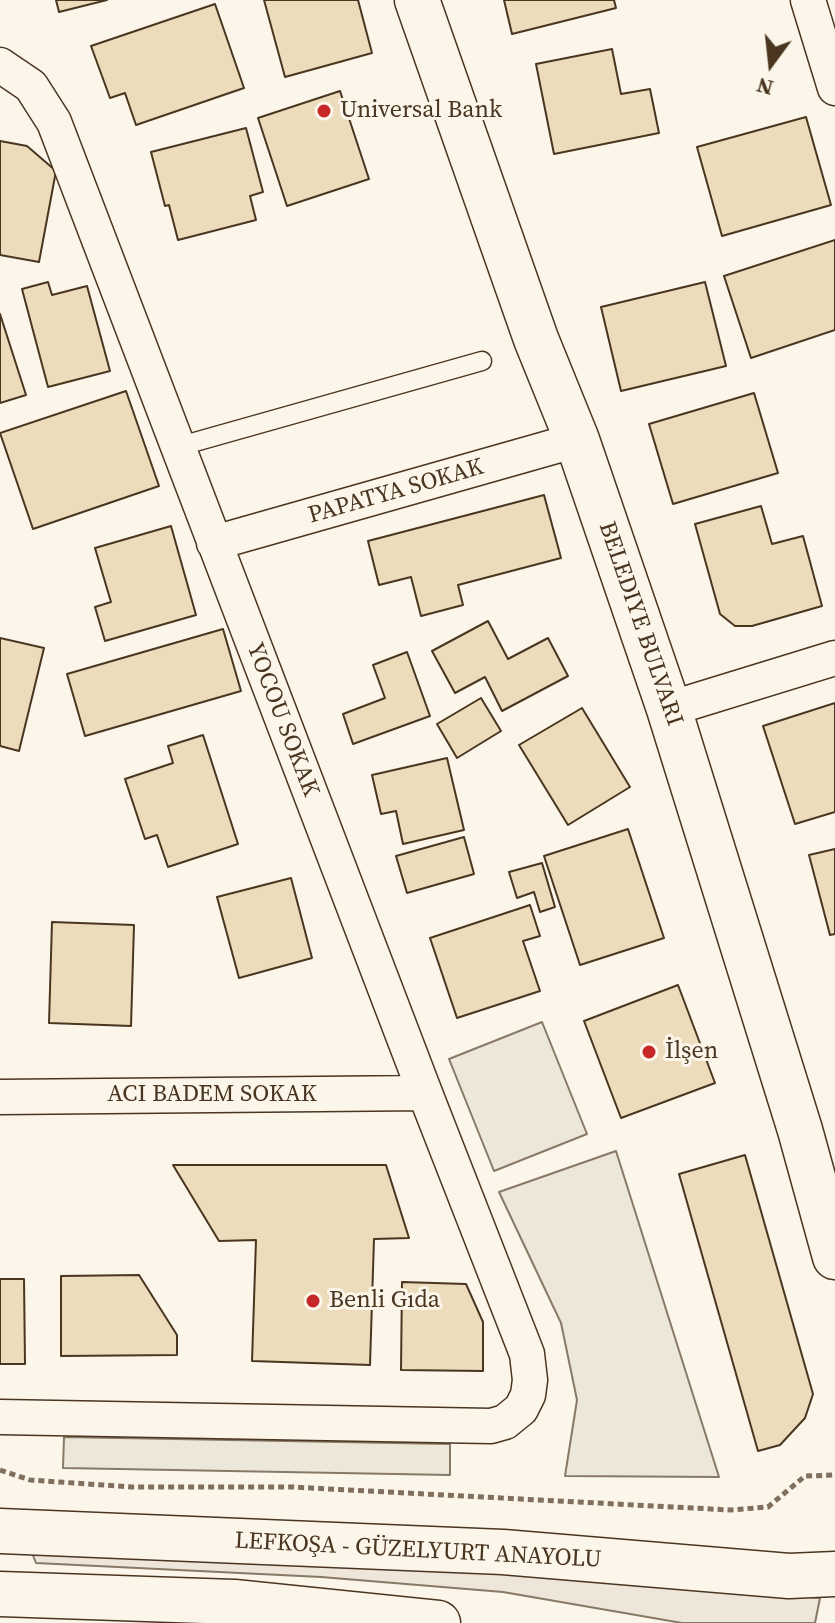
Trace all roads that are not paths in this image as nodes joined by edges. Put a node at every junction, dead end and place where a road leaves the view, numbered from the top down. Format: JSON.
{"nodes":[{"id":1,"x":417,"y":0,"type":"edge"},
{"id":2,"x":808,"y":0,"type":"edge"},
{"id":3,"x":0,"y":65,"type":"edge"},
{"id":4,"x":835,"y":88,"type":"edge"},
{"id":5,"x":482,"y":361,"type":"dead end"},
{"id":6,"x":577,"y":440,"type":"junction"},
{"id":7,"x":177,"y":447,"type":"junction"},
{"id":8,"x":214,"y":543,"type":"junction"},
{"id":9,"x":835,"y":658,"type":"edge"},
{"id":10,"x":669,"y":709,"type":"junction"},
{"id":11,"x":425,"y":1093,"type":"junction"},
{"id":12,"x":0,"y":1097,"type":"edge"},
{"id":13,"x":835,"y":1257,"type":"edge"},
{"id":14,"x":0,"y":1417,"type":"edge"},
{"id":15,"x":0,"y":1531,"type":"edge"},
{"id":16,"x":835,"y":1574,"type":"edge"},
{"id":17,"x":0,"y":1594,"type":"edge"},
{"id":18,"x":438,"y":1623,"type":"edge"}],
"edges":[{"from":1,"to":6,"type":"main road"},
{"from":2,"to":4,"type":"street"},
{"from":3,"to":7,"type":"street","name":"YOCOU SOKAK"},
{"from":5,"to":7,"type":"lane"},
{"from":6,"to":8,"type":"street","name":"PAPATYA SOKAK"},
{"from":6,"to":10,"type":"main road"},
{"from":7,"to":8,"type":"street","name":"YOCOU SOKAK"},
{"from":8,"to":11,"type":"street","name":"YOCOU SOKAK"},
{"from":9,"to":10,"type":"street"},
{"from":10,"to":13,"type":"main road"},
{"from":11,"to":12,"type":"street"},
{"from":11,"to":14,"type":"street","name":"YOCOU SOKAK"},
{"from":15,"to":16,"type":"main road","name":"LEFKOŞA - GÜZELYURT ANAYOLU"},
{"from":17,"to":18,"type":"main road"}]}
